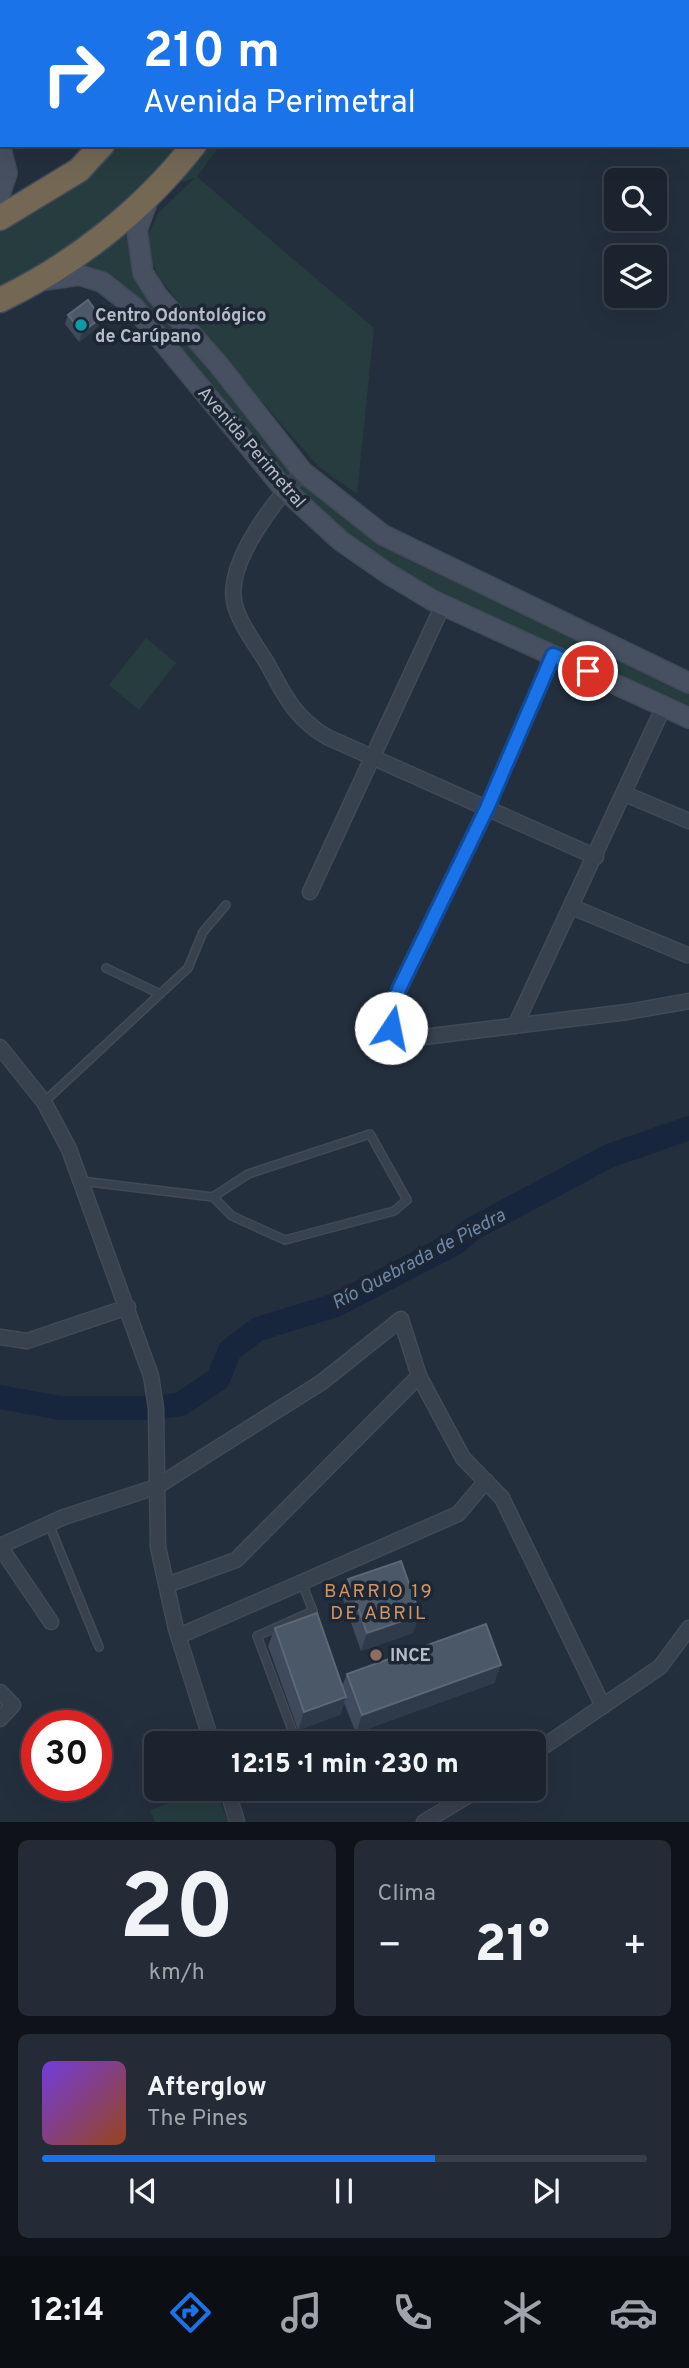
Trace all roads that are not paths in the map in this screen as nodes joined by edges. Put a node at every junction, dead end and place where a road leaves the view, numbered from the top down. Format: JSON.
{"nodes":[{"id":1,"x":0,"y":147,"type":"edge"},
{"id":2,"x":101,"y":147,"type":"edge"},
{"id":3,"x":192,"y":147,"type":"edge"},
{"id":4,"x":0,"y":194,"type":"edge"},
{"id":5,"x":150,"y":197,"type":"junction"},
{"id":6,"x":0,"y":218,"type":"edge"},
{"id":7,"x":9,"y":295,"type":"edge"},
{"id":8,"x":303,"y":472,"type":"junction"},
{"id":9,"x":284,"y":489,"type":"junction"},
{"id":10,"x":443,"y":605,"type":"junction"},
{"id":11,"x":553,"y":655,"type":"junction"},
{"id":12,"x":680,"y":679,"type":"edge"},
{"id":13,"x":662,"y":705,"type":"junction"},
{"id":14,"x":689,"y":718,"type":"edge"},
{"id":15,"x":373,"y":757,"type":"junction"},
{"id":16,"x":625,"y":794,"type":"junction"},
{"id":17,"x":487,"y":808,"type":"junction"},
{"id":18,"x":689,"y":821,"type":"edge"},
{"id":19,"x":596,"y":857,"type":"junction"},
{"id":20,"x":310,"y":892,"type":"dead end"},
{"id":21,"x":226,"y":905,"type":"dead end"},
{"id":22,"x":572,"y":907,"type":"junction"},
{"id":23,"x":687,"y":955,"type":"dead end"},
{"id":24,"x":106,"y":968,"type":"dead end"},
{"id":25,"x":160,"y":994,"type":"junction"},
{"id":26,"x":689,"y":1001,"type":"edge"},
{"id":27,"x":515,"y":1026,"type":"junction"},
{"id":28,"x":0,"y":1047,"type":"edge"},
{"id":29,"x":44,"y":1102,"type":"junction"},
{"id":30,"x":80,"y":1181,"type":"junction"},
{"id":31,"x":213,"y":1197,"type":"junction"},
{"id":32,"x":128,"y":1307,"type":"junction"},
{"id":33,"x":0,"y":1337,"type":"edge"},
{"id":34,"x":419,"y":1376,"type":"junction"},
{"id":35,"x":486,"y":1481,"type":"junction"},
{"id":36,"x":156,"y":1487,"type":"junction"},
{"id":37,"x":49,"y":1524,"type":"junction"},
{"id":38,"x":1,"y":1547,"type":"edge"},
{"id":39,"x":302,"y":1582,"type":"junction"},
{"id":40,"x":167,"y":1584,"type":"junction"},
{"id":41,"x":51,"y":1622,"type":"dead end"},
{"id":42,"x":689,"y":1629,"type":"edge"},
{"id":43,"x":179,"y":1636,"type":"junction"},
{"id":44,"x":99,"y":1647,"type":"dead end"},
{"id":45,"x":0,"y":1692,"type":"edge"},
{"id":46,"x":603,"y":1706,"type":"junction"},
{"id":47,"x":0,"y":1719,"type":"edge"},
{"id":48,"x":208,"y":1731,"type":"edge"},
{"id":49,"x":293,"y":1731,"type":"edge"},
{"id":50,"x":546,"y":1745,"type":"edge"},
{"id":51,"x":231,"y":1801,"type":"edge"},
{"id":52,"x":459,"y":1801,"type":"edge"},
{"id":53,"x":237,"y":1822,"type":"edge"},
{"id":54,"x":424,"y":1822,"type":"edge"}],
"edges":[{"from":1,"to":4,"type":"main road"},
{"from":2,"to":6,"type":"highway"},
{"from":3,"to":5,"type":"highway"},
{"from":5,"to":7,"type":"highway"},
{"from":5,"to":8,"type":"main road","name":"Avenida Perimetral"},
{"from":7,"to":9,"type":"main road","name":"Avenida Perimetral"},
{"from":8,"to":9,"type":"street"},
{"from":8,"to":12,"type":"main road","name":"Avenida Perimetral"},
{"from":9,"to":10,"type":"main road","name":"Avenida Perimetral"},
{"from":9,"to":15,"type":"street"},
{"from":10,"to":11,"type":"main road","name":"Avenida Perimetral"},
{"from":10,"to":15,"type":"street"},
{"from":11,"to":13,"type":"main road","name":"Avenida Perimetral"},
{"from":11,"to":17,"type":"street"},
{"from":12,"to":13,"type":"main road"},
{"from":13,"to":14,"type":"main road","name":"Avenida Perimetral"},
{"from":13,"to":16,"type":"street"},
{"from":15,"to":17,"type":"street"},
{"from":15,"to":20,"type":"street"},
{"from":16,"to":18,"type":"street"},
{"from":16,"to":19,"type":"street"},
{"from":17,"to":19,"type":"street"},
{"from":17,"to":27,"type":"street"},
{"from":19,"to":22,"type":"street"},
{"from":21,"to":25,"type":"lane"},
{"from":22,"to":23,"type":"street"},
{"from":22,"to":27,"type":"street"},
{"from":24,"to":25,"type":"lane"},
{"from":25,"to":29,"type":"lane"},
{"from":26,"to":27,"type":"street"},
{"from":28,"to":29,"type":"street"},
{"from":29,"to":30,"type":"street"},
{"from":30,"to":31,"type":"lane"},
{"from":30,"to":32,"type":"street"},
{"from":31,"to":31,"type":"lane"},
{"from":32,"to":33,"type":"street"},
{"from":32,"to":36,"type":"street"},
{"from":34,"to":35,"type":"street"},
{"from":34,"to":36,"type":"street"},
{"from":34,"to":40,"type":"street"},
{"from":35,"to":39,"type":"street"},
{"from":35,"to":46,"type":"street"},
{"from":36,"to":37,"type":"street"},
{"from":36,"to":40,"type":"street"},
{"from":37,"to":38,"type":"street"},
{"from":37,"to":44,"type":"lane"},
{"from":38,"to":41,"type":"street"},
{"from":39,"to":43,"type":"street"},
{"from":39,"to":49,"type":"lane"},
{"from":40,"to":43,"type":"street"},
{"from":42,"to":46,"type":"street"},
{"from":43,"to":48,"type":"street"},
{"from":45,"to":47,"type":"street"},
{"from":46,"to":50,"type":"street"},
{"from":51,"to":53,"type":"street"},
{"from":52,"to":54,"type":"street"}]}
